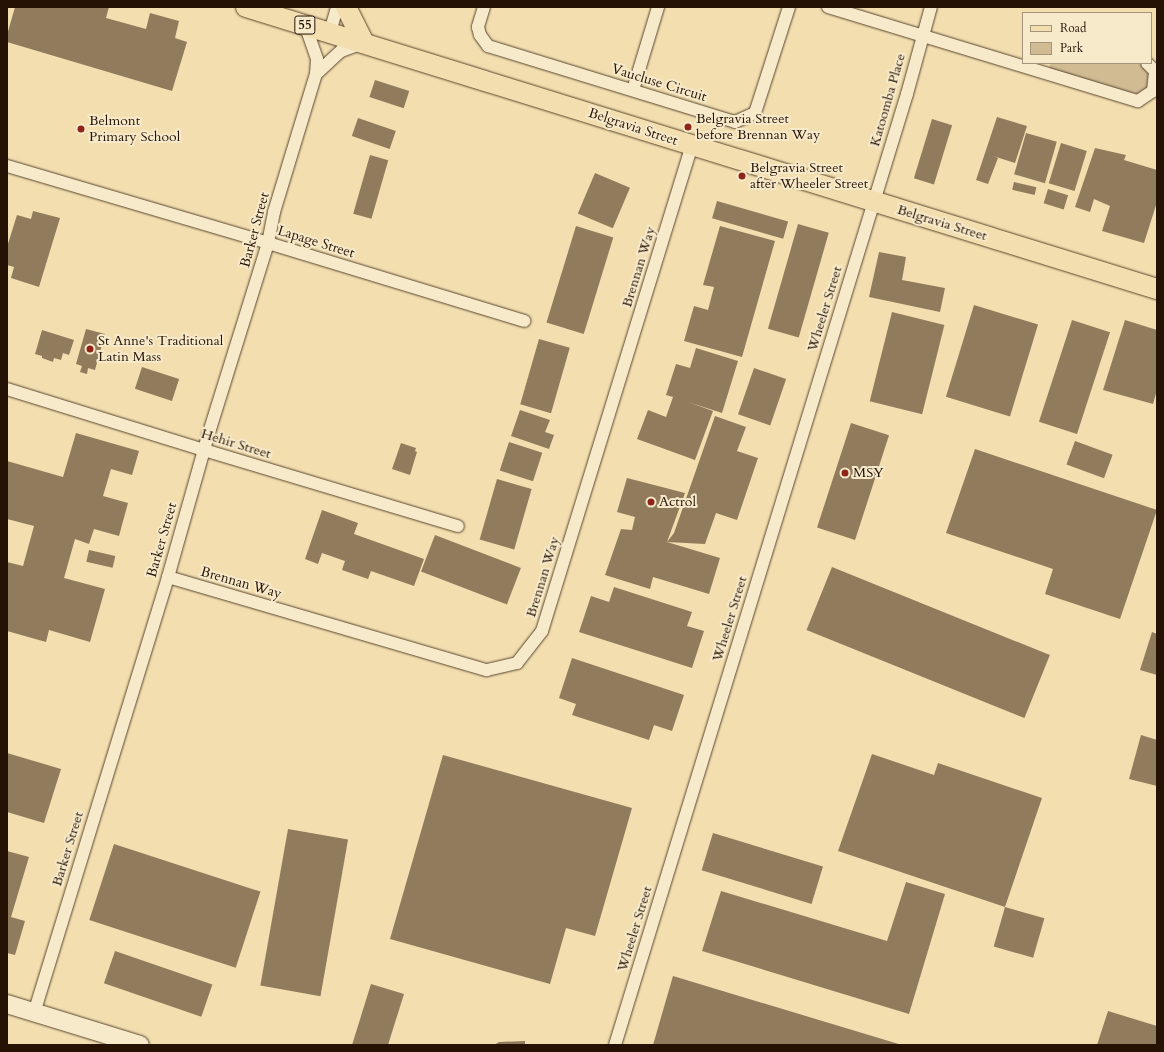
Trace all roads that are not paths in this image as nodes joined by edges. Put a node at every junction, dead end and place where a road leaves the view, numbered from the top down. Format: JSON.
{"nodes":[{"id":1,"x":246,"y":7,"type":"edge"},
{"id":2,"x":337,"y":7,"type":"edge"},
{"id":3,"x":346,"y":7,"type":"edge"},
{"id":4,"x":484,"y":7,"type":"edge"},
{"id":5,"x":658,"y":7,"type":"edge"},
{"id":6,"x":789,"y":7,"type":"edge"},
{"id":7,"x":828,"y":7,"type":"edge"},
{"id":8,"x":931,"y":7,"type":"edge"},
{"id":9,"x":305,"y":25,"type":"junction"},
{"id":10,"x":330,"y":32,"type":"junction"},
{"id":11,"x":923,"y":34,"type":"junction"},
{"id":12,"x":364,"y":43,"type":"junction"},
{"id":13,"x":1022,"y":61,"type":"edge"},
{"id":14,"x":1034,"y":64,"type":"edge"},
{"id":15,"x":1148,"y":64,"type":"edge"},
{"id":16,"x":1049,"y":68,"type":"edge"},
{"id":17,"x":316,"y":74,"type":"junction"},
{"id":18,"x":633,"y":90,"type":"junction"},
{"id":19,"x":692,"y":145,"type":"junction"},
{"id":20,"x":7,"y":166,"type":"edge"},
{"id":21,"x":874,"y":202,"type":"junction"},
{"id":22,"x":268,"y":243,"type":"junction"},
{"id":23,"x":1157,"y":289,"type":"edge"},
{"id":24,"x":524,"y":321,"type":"dead end"},
{"id":25,"x":7,"y":389,"type":"edge"},
{"id":26,"x":204,"y":450,"type":"junction"},
{"id":27,"x":458,"y":526,"type":"dead end"},
{"id":28,"x":168,"y":577,"type":"junction"},
{"id":29,"x":7,"y":1004,"type":"edge"},
{"id":30,"x":34,"y":1012,"type":"junction"},
{"id":31,"x":140,"y":1045,"type":"edge"},
{"id":32,"x":615,"y":1045,"type":"edge"}],
"edges":[{"from":1,"to":9,"type":"main road","name":"Belgravia Street","number":"55"},
{"from":2,"to":10,"type":"street"},
{"from":3,"to":12,"type":"main road"},
{"from":4,"to":18,"type":"street","name":"Vaucluse Circuit"},
{"from":5,"to":18,"type":"street"},
{"from":6,"to":18,"type":"street","name":"Vaucluse Circuit"},
{"from":7,"to":11,"type":"street"},
{"from":8,"to":11,"type":"street","name":"Katoomba Place"},
{"from":9,"to":10,"type":"main road","name":"Belgravia Street","number":"55"},
{"from":9,"to":17,"type":"street","name":"Barker Street"},
{"from":10,"to":12,"type":"main road","name":"Belgravia Street","number":"55"},
{"from":11,"to":13,"type":"street"},
{"from":11,"to":21,"type":"street","name":"Katoomba Place"},
{"from":12,"to":17,"type":"street"},
{"from":12,"to":19,"type":"main road","name":"Belgravia Street","number":"55"},
{"from":14,"to":16,"type":"street"},
{"from":15,"to":16,"type":"street"},
{"from":17,"to":22,"type":"street","name":"Barker Street"},
{"from":19,"to":21,"type":"main road","name":"Belgravia Street","number":"55"},
{"from":19,"to":28,"type":"street","name":"Brennan Way"},
{"from":20,"to":22,"type":"street","name":"Lapage Street"},
{"from":21,"to":23,"type":"main road","name":"Belgravia Street","number":"55"},
{"from":21,"to":32,"type":"street","name":"Wheeler Street"},
{"from":22,"to":24,"type":"street","name":"Lapage Street"},
{"from":22,"to":26,"type":"street","name":"Barker Street"},
{"from":25,"to":26,"type":"street","name":"Hehir Street"},
{"from":26,"to":27,"type":"street","name":"Hehir Street"},
{"from":26,"to":28,"type":"street","name":"Barker Street"},
{"from":28,"to":30,"type":"street","name":"Barker Street"},
{"from":29,"to":30,"type":"street"},
{"from":30,"to":31,"type":"street"}]}
